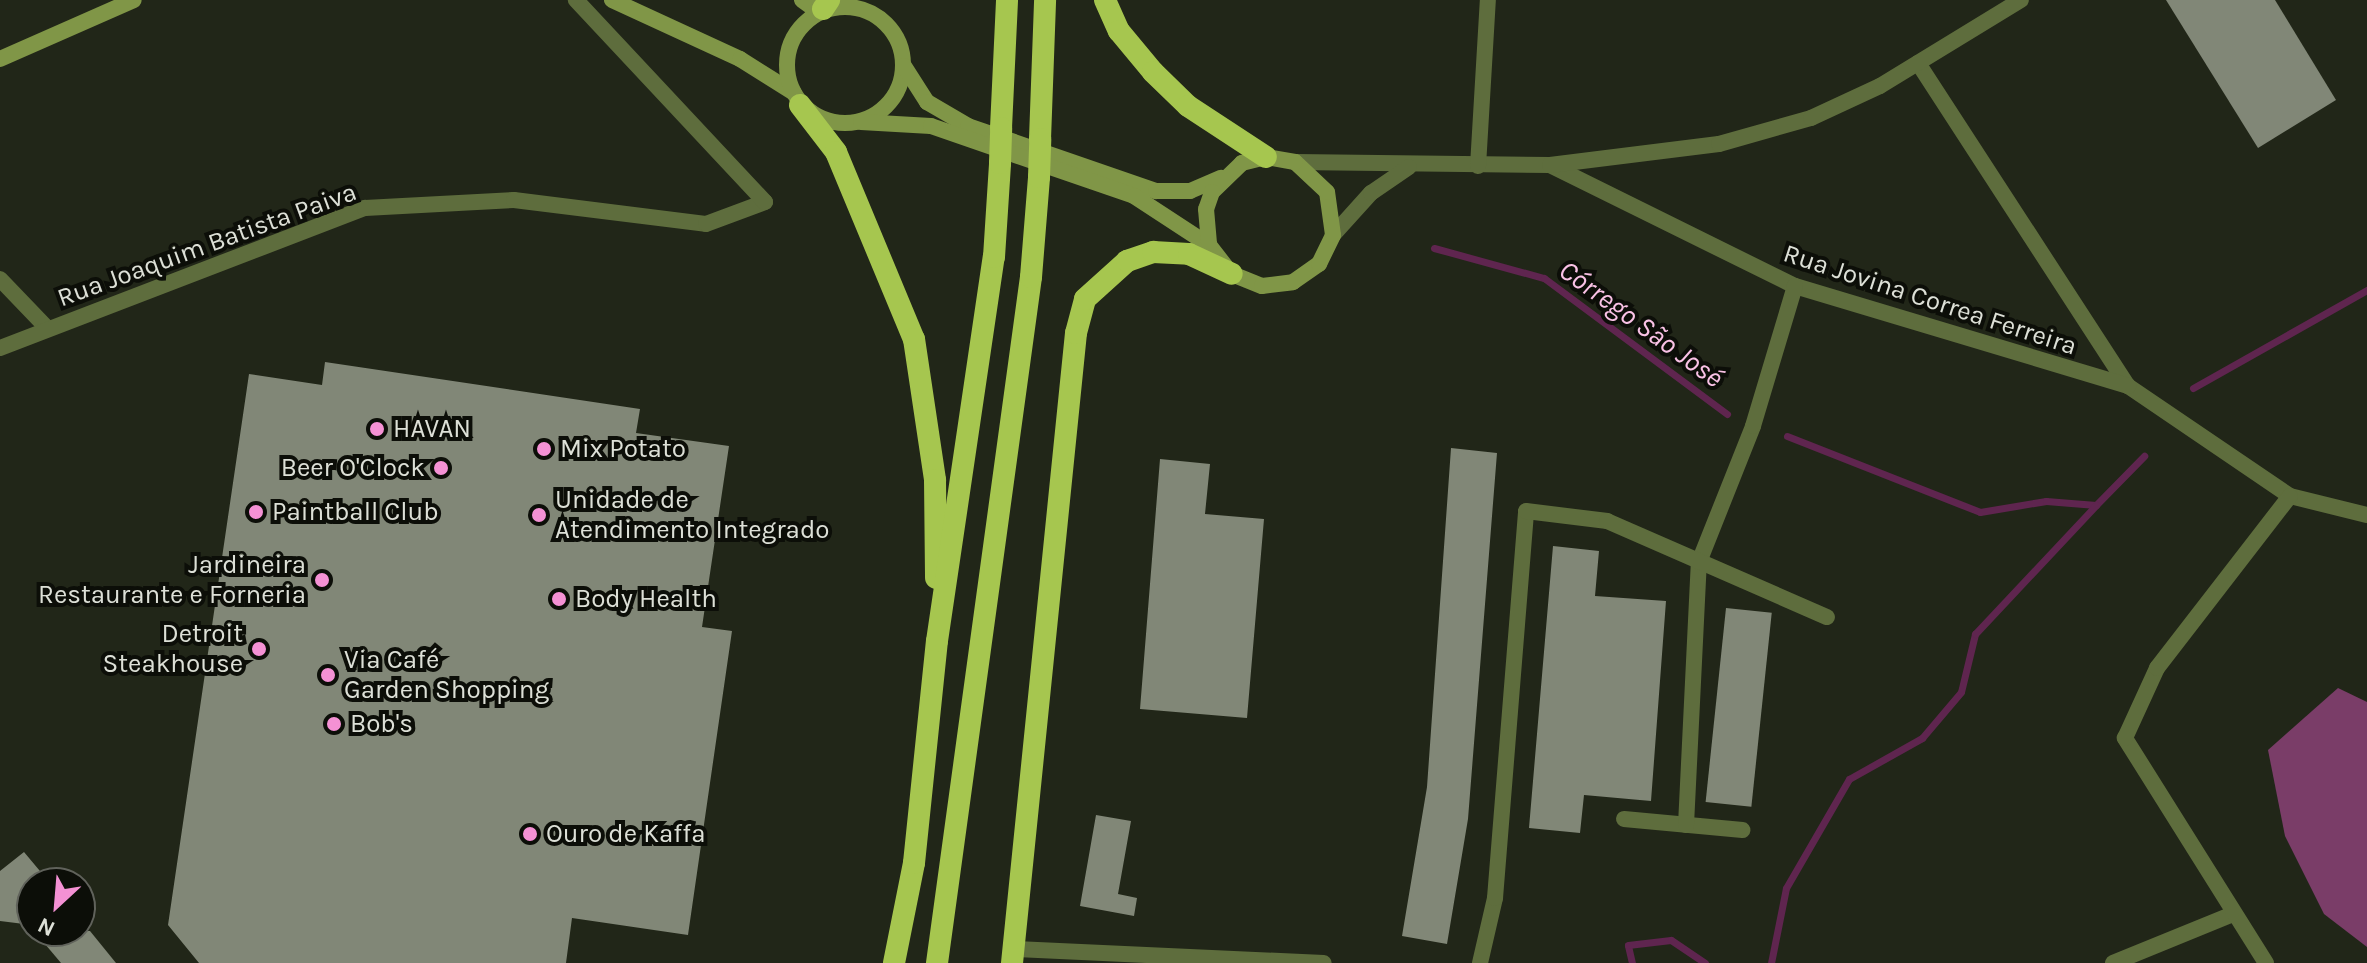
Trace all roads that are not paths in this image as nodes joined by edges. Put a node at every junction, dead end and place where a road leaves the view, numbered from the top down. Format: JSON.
{"nodes":[{"id":1,"x":134,"y":0,"type":"edge"},
{"id":2,"x":576,"y":0,"type":"edge"},
{"id":3,"x":612,"y":0,"type":"edge"},
{"id":4,"x":1007,"y":0,"type":"edge"},
{"id":5,"x":1045,"y":0,"type":"edge"},
{"id":6,"x":1105,"y":0,"type":"edge"},
{"id":7,"x":1488,"y":0,"type":"edge"},
{"id":8,"x":2021,"y":0,"type":"edge"},
{"id":9,"x":818,"y":5,"type":"edge"},
{"id":10,"x":0,"y":59,"type":"edge"},
{"id":11,"x":1918,"y":63,"type":"junction"},
{"id":12,"x":904,"y":66,"type":"junction"},
{"id":13,"x":797,"y":99,"type":"junction"},
{"id":14,"x":861,"y":122,"type":"junction"},
{"id":15,"x":1266,"y":157,"type":"junction"},
{"id":16,"x":1295,"y":162,"type":"junction"},
{"id":17,"x":1550,"y":165,"type":"junction"},
{"id":18,"x":1478,"y":166,"type":"junction"},
{"id":19,"x":1409,"y":167,"type":"junction"},
{"id":20,"x":1222,"y":178,"type":"junction"},
{"id":21,"x":1333,"y":235,"type":"junction"},
{"id":22,"x":1209,"y":245,"type":"junction"},
{"id":23,"x":1232,"y":274,"type":"junction"},
{"id":24,"x":0,"y":279,"type":"edge"},
{"id":25,"x":1795,"y":286,"type":"junction"},
{"id":26,"x":48,"y":329,"type":"junction"},
{"id":27,"x":0,"y":348,"type":"edge"},
{"id":28,"x":2128,"y":386,"type":"junction"},
{"id":29,"x":2290,"y":496,"type":"junction"},
{"id":30,"x":2367,"y":515,"type":"edge"},
{"id":31,"x":1699,"y":562,"type":"junction"},
{"id":32,"x":1827,"y":617,"type":"dead end"},
{"id":33,"x":937,"y":641,"type":"junction"},
{"id":34,"x":1624,"y":819,"type":"dead end"},
{"id":35,"x":1686,"y":825,"type":"junction"},
{"id":36,"x":1742,"y":830,"type":"dead end"},
{"id":37,"x":2233,"y":914,"type":"junction"},
{"id":38,"x":1013,"y":956,"type":"edge"},
{"id":39,"x":894,"y":963,"type":"edge"},
{"id":40,"x":937,"y":963,"type":"edge"},
{"id":41,"x":1324,"y":963,"type":"edge"},
{"id":42,"x":1480,"y":963,"type":"edge"},
{"id":43,"x":2113,"y":963,"type":"edge"},
{"id":44,"x":2266,"y":963,"type":"edge"}],
"edges":[{"from":1,"to":10,"type":"main road"},
{"from":2,"to":26,"type":"street","name":"Rua Joaquim Batista Paiva"},
{"from":3,"to":13,"type":"main road"},
{"from":4,"to":33,"type":"highway","bridge":true},
{"from":5,"to":40,"type":"highway","bridge":true},
{"from":6,"to":15,"type":"highway"},
{"from":7,"to":18,"type":"street"},
{"from":8,"to":11,"type":"street"},
{"from":9,"to":12,"type":"main road"},
{"from":9,"to":13,"type":"main road"},
{"from":11,"to":17,"type":"street"},
{"from":11,"to":28,"type":"street","name":"Rua Jovina Correa Ferreira"},
{"from":12,"to":14,"type":"main road"},
{"from":12,"to":20,"type":"main road"},
{"from":13,"to":14,"type":"main road"},
{"from":13,"to":33,"type":"highway"},
{"from":14,"to":22,"type":"main road"},
{"from":15,"to":16,"type":"main road"},
{"from":15,"to":20,"type":"main road"},
{"from":16,"to":19,"type":"street"},
{"from":16,"to":21,"type":"main road"},
{"from":17,"to":18,"type":"street"},
{"from":17,"to":25,"type":"street","name":"Rua Jovina Correa Ferreira"},
{"from":18,"to":19,"type":"street"},
{"from":19,"to":21,"type":"street"},
{"from":20,"to":22,"type":"main road"},
{"from":21,"to":23,"type":"main road"},
{"from":22,"to":23,"type":"main road"},
{"from":23,"to":38,"type":"highway"},
{"from":24,"to":26,"type":"street"},
{"from":25,"to":28,"type":"street","name":"Rua Jovina Correa Ferreira"},
{"from":25,"to":31,"type":"street"},
{"from":26,"to":27,"type":"street","name":"Rua Joaquim Batista Paiva"},
{"from":28,"to":29,"type":"street","name":"Rua Jovina Correa Ferreira"},
{"from":29,"to":30,"type":"street","name":"Rua Jovina Correa Ferreira"},
{"from":29,"to":37,"type":"street"},
{"from":31,"to":32,"type":"street"},
{"from":31,"to":35,"type":"street"},
{"from":31,"to":42,"type":"street"},
{"from":33,"to":39,"type":"highway"},
{"from":34,"to":35,"type":"street"},
{"from":35,"to":36,"type":"street"},
{"from":37,"to":43,"type":"street"},
{"from":37,"to":44,"type":"street"},
{"from":38,"to":41,"type":"street"}]}
